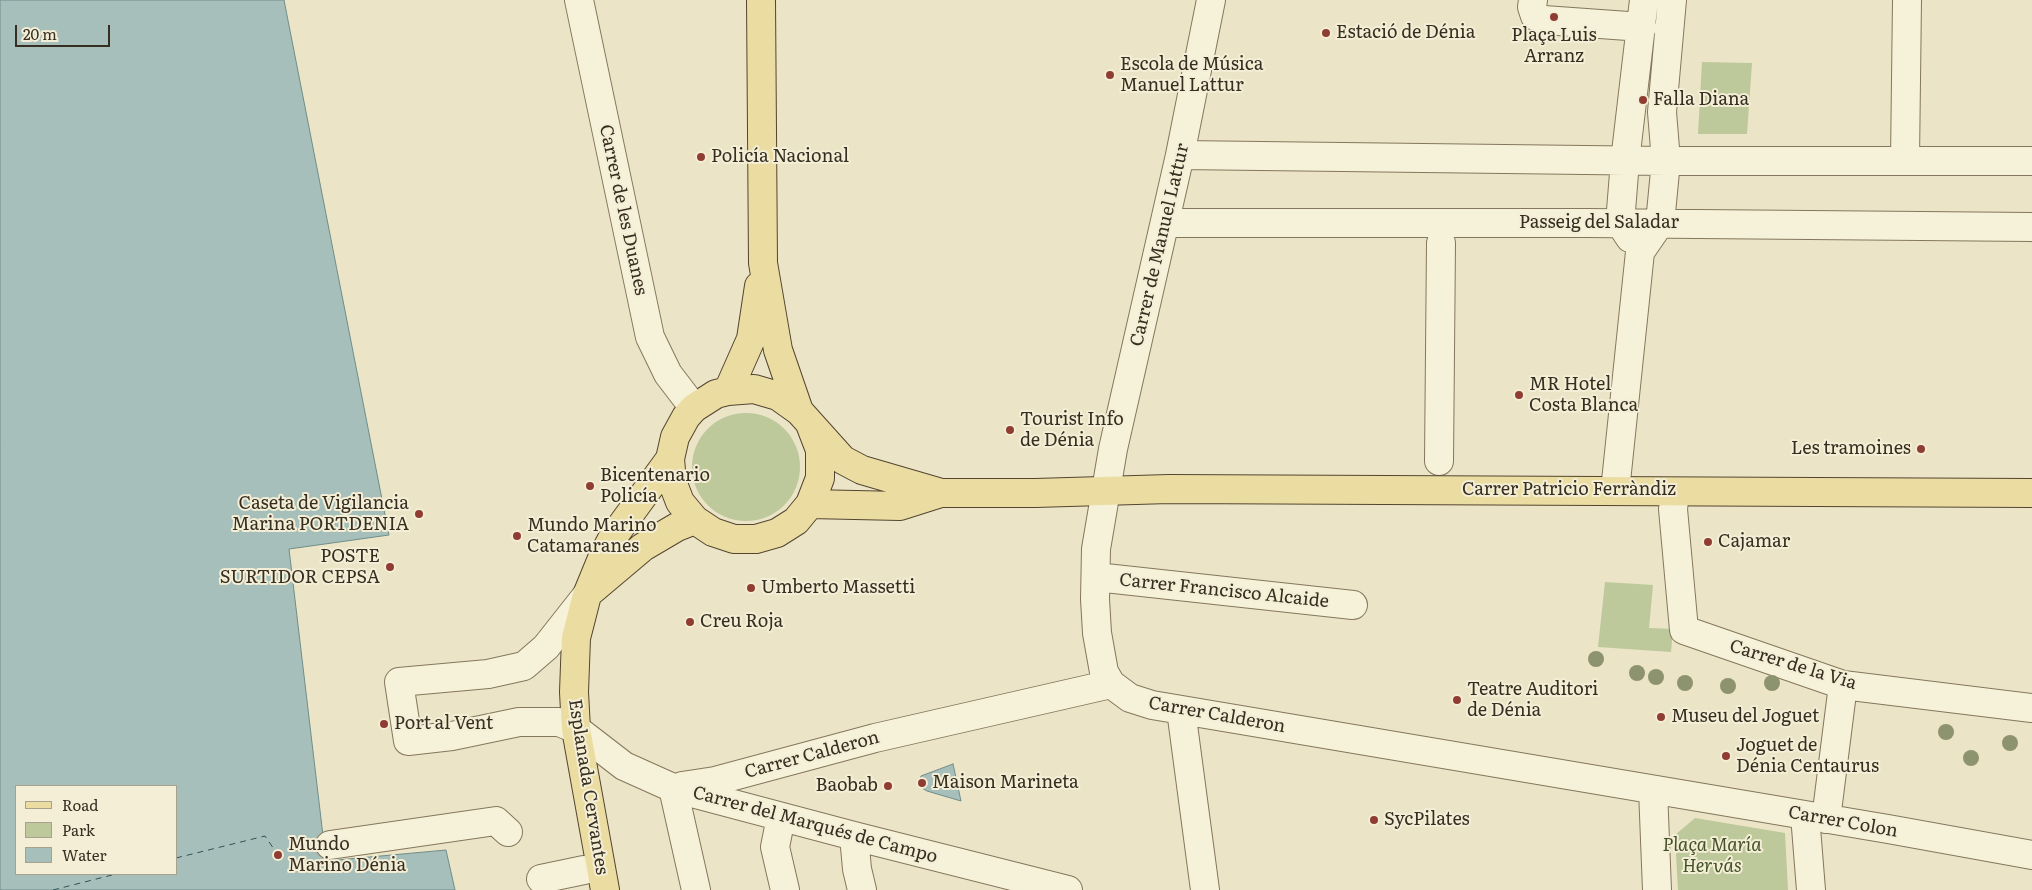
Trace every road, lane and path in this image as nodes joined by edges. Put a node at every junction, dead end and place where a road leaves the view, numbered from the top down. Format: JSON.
{"nodes":[{"id":1,"x":579,"y":0,"type":"edge"},
{"id":2,"x":761,"y":0,"type":"edge"},
{"id":3,"x":1211,"y":0,"type":"edge"},
{"id":4,"x":1533,"y":0,"type":"edge"},
{"id":5,"x":1644,"y":0,"type":"edge"},
{"id":6,"x":1672,"y":0,"type":"edge"},
{"id":7,"x":1907,"y":0,"type":"edge"},
{"id":8,"x":1642,"y":27,"type":"junction"},
{"id":9,"x":1180,"y":155,"type":"junction"},
{"id":10,"x":1625,"y":160,"type":"junction"},
{"id":11,"x":1904,"y":160,"type":"junction"},
{"id":12,"x":1666,"y":161,"type":"junction"},
{"id":13,"x":2032,"y":161,"type":"edge"},
{"id":14,"x":1620,"y":223,"type":"junction"},
{"id":15,"x":1660,"y":223,"type":"junction"},
{"id":16,"x":1165,"y":224,"type":"junction"},
{"id":17,"x":2032,"y":227,"type":"edge"},
{"id":18,"x":1441,"y":243,"type":"dead end"},
{"id":19,"x":1640,"y":252,"type":"junction"},
{"id":20,"x":763,"y":263,"type":"junction"},
{"id":21,"x":728,"y":391,"type":"junction"},
{"id":22,"x":694,"y":408,"type":"junction"},
{"id":23,"x":804,"y":417,"type":"junction"},
{"id":24,"x":670,"y":459,"type":"junction"},
{"id":25,"x":1439,"y":461,"type":"dead end"},
{"id":26,"x":1105,"y":490,"type":"junction"},
{"id":27,"x":1615,"y":491,"type":"junction"},
{"id":28,"x":2032,"y":492,"type":"edge"},
{"id":29,"x":941,"y":493,"type":"junction"},
{"id":30,"x":1674,"y":501,"type":"dead end"},
{"id":31,"x":810,"y":504,"type":"junction"},
{"id":32,"x":694,"y":520,"type":"junction"},
{"id":33,"x":1096,"y":577,"type":"junction"},
{"id":34,"x":587,"y":595,"type":"junction"},
{"id":35,"x":1353,"y":605,"type":"dead end"},
{"id":36,"x":1111,"y":684,"type":"junction"},
{"id":37,"x":1843,"y":685,"type":"junction"},
{"id":38,"x":2032,"y":708,"type":"edge"},
{"id":39,"x":1181,"y":710,"type":"junction"},
{"id":40,"x":576,"y":729,"type":"junction"},
{"id":41,"x":673,"y":788,"type":"junction"},
{"id":42,"x":1653,"y":790,"type":"junction"},
{"id":43,"x":782,"y":817,"type":"junction"},
{"id":44,"x":1816,"y":817,"type":"junction"},
{"id":45,"x":508,"y":832,"type":"dead end"},
{"id":46,"x":854,"y":836,"type":"junction"},
{"id":47,"x":330,"y":845,"type":"dead end"},
{"id":48,"x":2032,"y":855,"type":"edge"},
{"id":49,"x":584,"y":870,"type":"dead end"},
{"id":50,"x":541,"y":879,"type":"dead end"},
{"id":51,"x":604,"y":890,"type":"edge"},
{"id":52,"x":696,"y":890,"type":"edge"},
{"id":53,"x":785,"y":890,"type":"edge"},
{"id":54,"x":862,"y":890,"type":"edge"},
{"id":55,"x":1068,"y":890,"type":"edge"},
{"id":56,"x":1205,"y":890,"type":"edge"},
{"id":57,"x":1657,"y":890,"type":"edge"},
{"id":58,"x":1811,"y":890,"type":"edge"}],
"edges":[{"from":1,"to":22,"type":"street","name":"Carrer de les Duanes"},
{"from":2,"to":20,"type":"main road"},
{"from":3,"to":9,"type":"street","name":"Carrer de Manuel Lattur"},
{"from":4,"to":8,"type":"street"},
{"from":5,"to":8,"type":"street"},
{"from":6,"to":12,"type":"street"},
{"from":7,"to":11,"type":"street"},
{"from":8,"to":10,"type":"street"},
{"from":9,"to":10,"type":"street"},
{"from":9,"to":16,"type":"street","name":"Carrer de Manuel Lattur"},
{"from":10,"to":12,"type":"street"},
{"from":10,"to":14,"type":"street"},
{"from":11,"to":12,"type":"street"},
{"from":11,"to":13,"type":"street"},
{"from":12,"to":15,"type":"street"},
{"from":14,"to":15,"type":"street","name":"Passeig del Saladar"},
{"from":14,"to":16,"type":"street","name":"Passeig del Saladar"},
{"from":14,"to":19,"type":"street"},
{"from":15,"to":17,"type":"street","name":"Passeig del Saladar"},
{"from":15,"to":19,"type":"street"},
{"from":16,"to":26,"type":"street","name":"Carrer de Manuel Lattur"},
{"from":18,"to":25,"type":"street"},
{"from":19,"to":27,"type":"street"},
{"from":20,"to":21,"type":"main road"},
{"from":20,"to":23,"type":"main road"},
{"from":21,"to":22,"type":"main road"},
{"from":21,"to":23,"type":"main road"},
{"from":22,"to":24,"type":"main road"},
{"from":23,"to":29,"type":"main road"},
{"from":23,"to":31,"type":"main road"},
{"from":24,"to":32,"type":"main road"},
{"from":24,"to":34,"type":"main road","name":"Esplanada Cervantes"},
{"from":26,"to":27,"type":"main road","name":"Carrer Patricio Ferràndiz"},
{"from":26,"to":29,"type":"main road","name":"Carrer Patricio Ferràndiz"},
{"from":26,"to":33,"type":"street","name":"Carrer de Manuel Lattur"},
{"from":27,"to":28,"type":"main road","name":"Carrer Patricio Ferràndiz"},
{"from":29,"to":31,"type":"main road"},
{"from":30,"to":37,"type":"street","name":"Carrer de la Via"},
{"from":31,"to":32,"type":"main road"},
{"from":32,"to":34,"type":"main road"},
{"from":33,"to":35,"type":"street","name":"Carrer Francisco Alcaide"},
{"from":33,"to":36,"type":"street","name":"Carrer de Manuel Lattur"},
{"from":34,"to":40,"type":"main road","name":"Esplanada Cervantes"},
{"from":34,"to":40,"type":"street"},
{"from":36,"to":39,"type":"street","name":"Carrer Calderon"},
{"from":36,"to":41,"type":"street","name":"Carrer Calderon"},
{"from":37,"to":38,"type":"street","name":"Carrer de la Via"},
{"from":37,"to":44,"type":"street"},
{"from":39,"to":42,"type":"street","name":"Carrer Calderon"},
{"from":39,"to":56,"type":"street"},
{"from":40,"to":41,"type":"street","name":"Carrer del Marqués de Campo"},
{"from":40,"to":51,"type":"main road","name":"Esplanada Cervantes"},
{"from":41,"to":43,"type":"street","name":"Carrer del Marqués de Campo"},
{"from":41,"to":52,"type":"street"},
{"from":42,"to":44,"type":"street","name":"Carrer Colon"},
{"from":42,"to":57,"type":"street"},
{"from":43,"to":46,"type":"street","name":"Carrer del Marqués de Campo"},
{"from":43,"to":53,"type":"street"},
{"from":44,"to":48,"type":"street","name":"Carrer Colon"},
{"from":44,"to":58,"type":"street"},
{"from":45,"to":47,"type":"street"},
{"from":46,"to":54,"type":"street"},
{"from":46,"to":55,"type":"street","name":"Carrer del Marqués de Campo"},
{"from":49,"to":50,"type":"street"}]}
